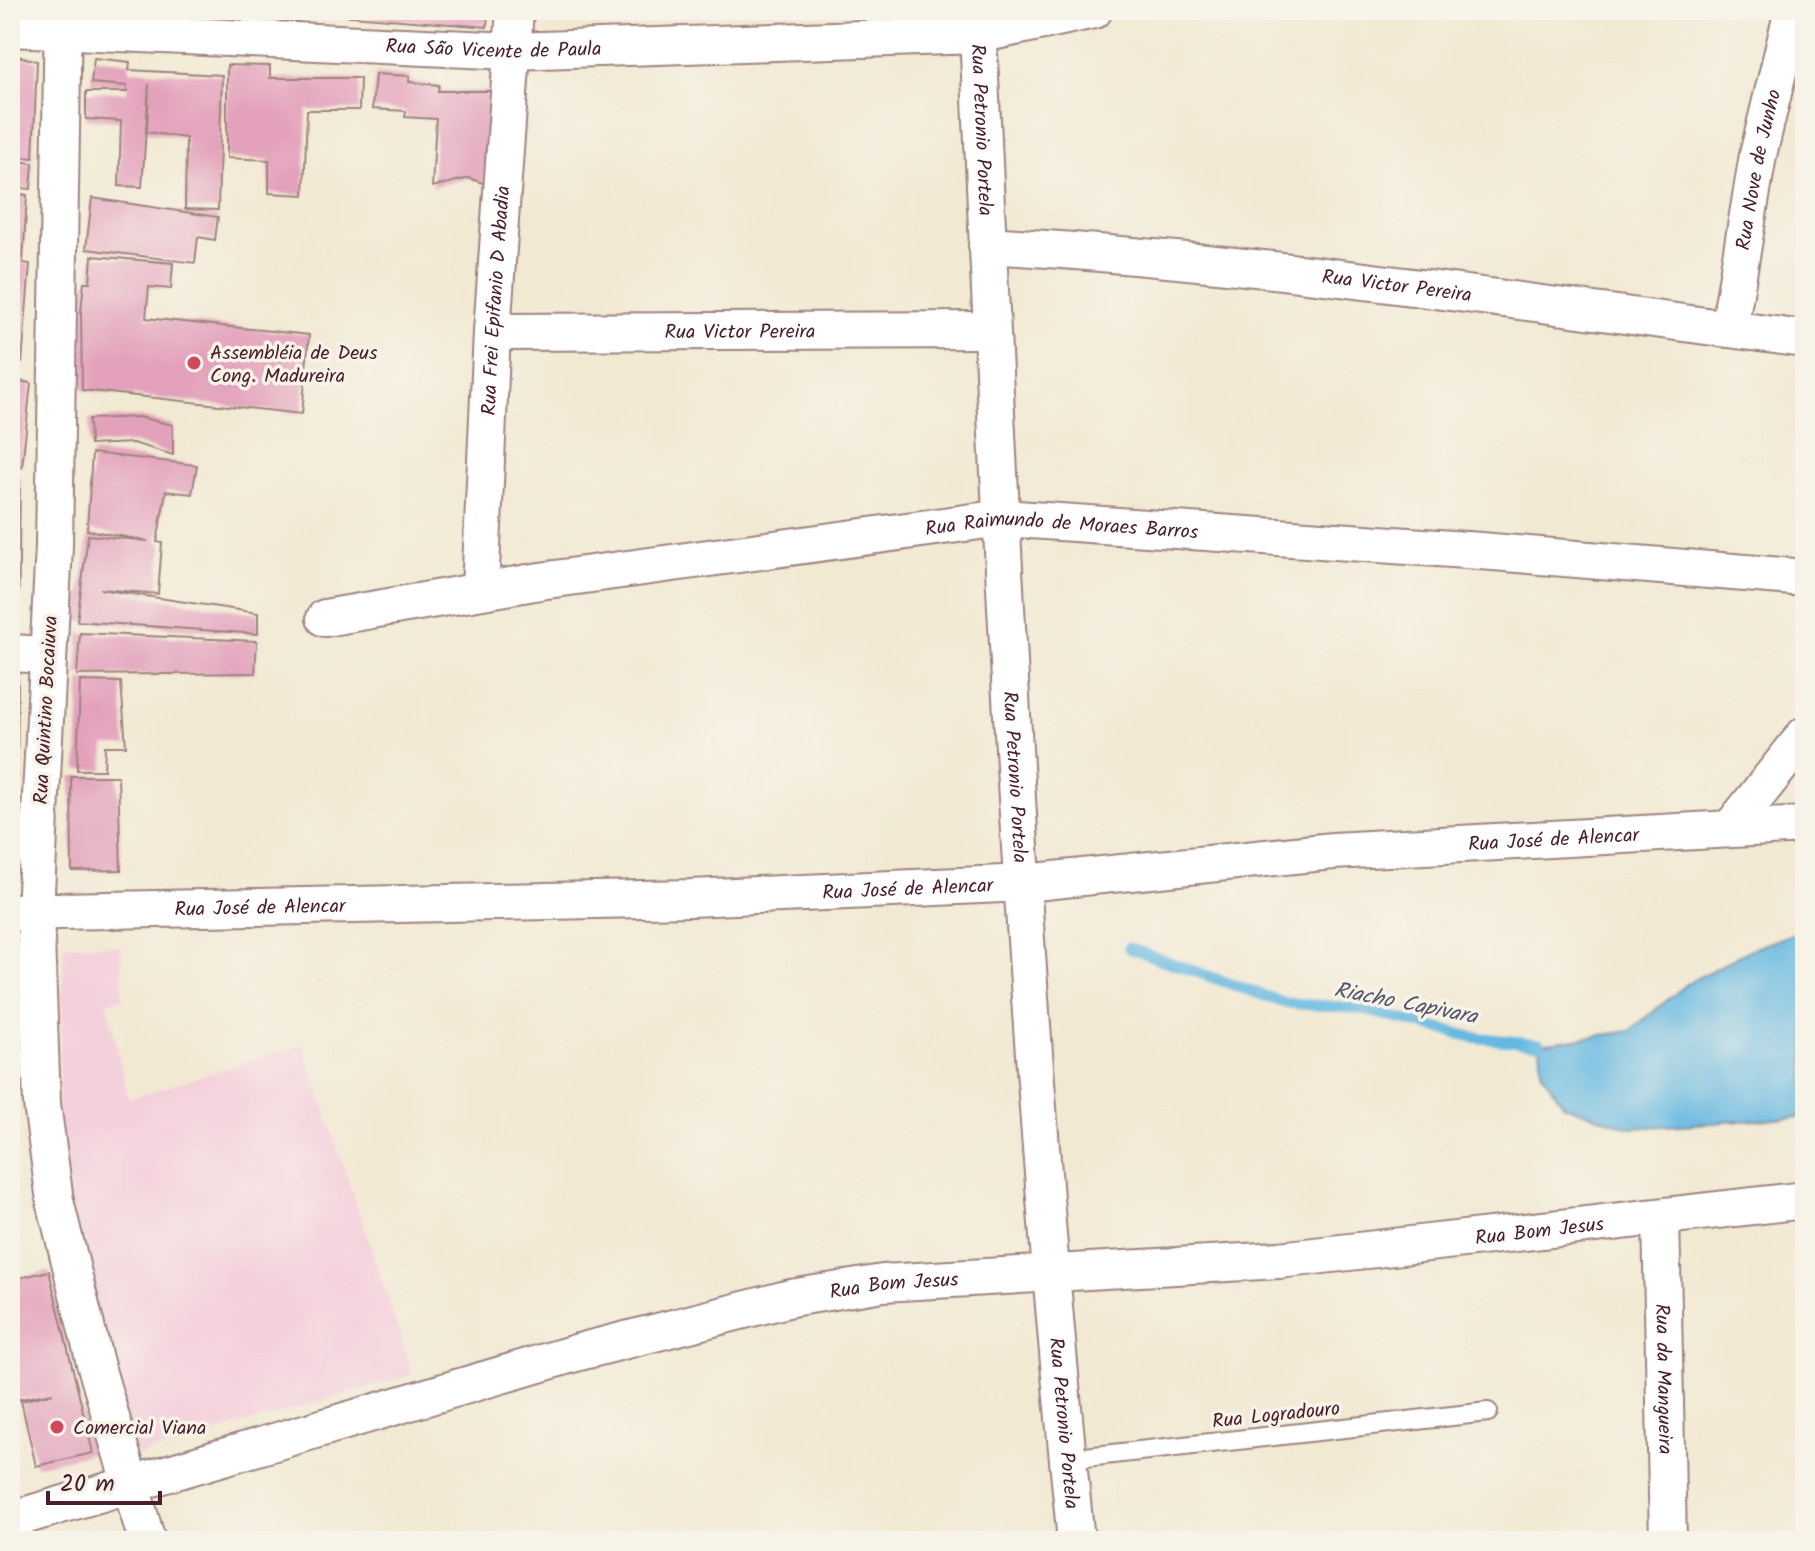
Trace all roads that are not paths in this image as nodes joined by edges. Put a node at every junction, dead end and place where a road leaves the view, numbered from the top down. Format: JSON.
{"nodes":[{"id":1,"x":515,"y":10,"type":"edge"},
{"id":2,"x":1094,"y":10,"type":"edge"},
{"id":3,"x":1793,"y":10,"type":"edge"},
{"id":4,"x":63,"y":21,"type":"edge"},
{"id":5,"x":977,"y":23,"type":"edge"},
{"id":6,"x":10,"y":28,"type":"edge"},
{"id":7,"x":512,"y":51,"type":"junction"},
{"id":8,"x":987,"y":245,"type":"junction"},
{"id":9,"x":1729,"y":329,"type":"junction"},
{"id":10,"x":989,"y":330,"type":"junction"},
{"id":11,"x":492,"y":332,"type":"junction"},
{"id":12,"x":1805,"y":339,"type":"edge"},
{"id":13,"x":1002,"y":518,"type":"junction"},
{"id":14,"x":1805,"y":578,"type":"edge"},
{"id":15,"x":480,"y":590,"type":"junction"},
{"id":16,"x":325,"y":618,"type":"dead end"},
{"id":17,"x":10,"y":653,"type":"edge"},
{"id":18,"x":47,"y":655,"type":"junction"},
{"id":19,"x":1805,"y":735,"type":"edge"},
{"id":20,"x":1805,"y":825,"type":"edge"},
{"id":21,"x":1730,"y":829,"type":"junction"},
{"id":22,"x":1025,"y":883,"type":"junction"},
{"id":23,"x":22,"y":912,"type":"edge"},
{"id":24,"x":26,"y":1108,"type":"edge"},
{"id":25,"x":1805,"y":1200,"type":"edge"},
{"id":26,"x":1661,"y":1217,"type":"junction"},
{"id":27,"x":1049,"y":1271,"type":"junction"},
{"id":28,"x":1488,"y":1412,"type":"dead end"},
{"id":29,"x":1068,"y":1459,"type":"junction"},
{"id":30,"x":130,"y":1485,"type":"junction"},
{"id":31,"x":10,"y":1520,"type":"edge"},
{"id":32,"x":147,"y":1541,"type":"edge"},
{"id":33,"x":1076,"y":1541,"type":"edge"},
{"id":34,"x":1668,"y":1541,"type":"edge"}],
"edges":[{"from":1,"to":7,"type":"street","name":"Rua Frei Epifanio D Abadia"},
{"from":2,"to":5,"type":"street","name":"Rua São Vicente de Paula"},
{"from":3,"to":9,"type":"street","name":"Rua Nove de Junho"},
{"from":4,"to":6,"type":"street","name":"Rua São Vicente de Paula"},
{"from":4,"to":7,"type":"street","name":"Rua São Vicente de Paula"},
{"from":4,"to":18,"type":"street","name":"Rua Quintino Bocaiuva"},
{"from":5,"to":7,"type":"street","name":"Rua São Vicente de Paula"},
{"from":5,"to":8,"type":"street","name":"Rua Petronio Portela"},
{"from":7,"to":11,"type":"street","name":"Rua Frei Epifanio D Abadia"},
{"from":8,"to":9,"type":"street","name":"Rua Victor Pereira"},
{"from":8,"to":10,"type":"street","name":"Rua Petronio Portela"},
{"from":9,"to":12,"type":"street","name":"Rua Victor Pereira"},
{"from":10,"to":11,"type":"street","name":"Rua Victor Pereira"},
{"from":10,"to":13,"type":"street","name":"Rua Petronio Portela"},
{"from":11,"to":15,"type":"street","name":"Rua Frei Epifanio D Abadia"},
{"from":13,"to":14,"type":"street","name":"Rua Raimundo de Moraes Barros"},
{"from":13,"to":15,"type":"street","name":"Rua Raimundo de Moraes Barros"},
{"from":13,"to":22,"type":"street","name":"Rua Petronio Portela"},
{"from":15,"to":16,"type":"street","name":"Rua Raimundo de Moraes Barros"},
{"from":17,"to":18,"type":"street"},
{"from":18,"to":23,"type":"street","name":"Rua Quintino Bocaiuva"},
{"from":19,"to":21,"type":"street"},
{"from":20,"to":21,"type":"street","name":"Rua José de Alencar"},
{"from":21,"to":22,"type":"street","name":"Rua José de Alencar"},
{"from":22,"to":23,"type":"street","name":"Rua José de Alencar"},
{"from":22,"to":27,"type":"street","name":"Rua Petronio Portela"},
{"from":23,"to":24,"type":"street","name":"Rua Quintino Bocaiuva"},
{"from":24,"to":30,"type":"street","name":"Rua Quintino Bocaiuva"},
{"from":25,"to":26,"type":"street","name":"Rua Bom Jesus"},
{"from":26,"to":27,"type":"street","name":"Rua Bom Jesus"},
{"from":26,"to":34,"type":"street","name":"Rua da Mangueira"},
{"from":27,"to":29,"type":"street","name":"Rua Petronio Portela"},
{"from":27,"to":30,"type":"street","name":"Rua Bom Jesus"},
{"from":28,"to":29,"type":"lane","name":"Rua Logradouro"},
{"from":29,"to":33,"type":"street","name":"Rua Petronio Portela"},
{"from":30,"to":31,"type":"street","name":"Rua Bom Jesus"},
{"from":30,"to":32,"type":"street","name":"Rua Quintino Bocaiuva"}]}
